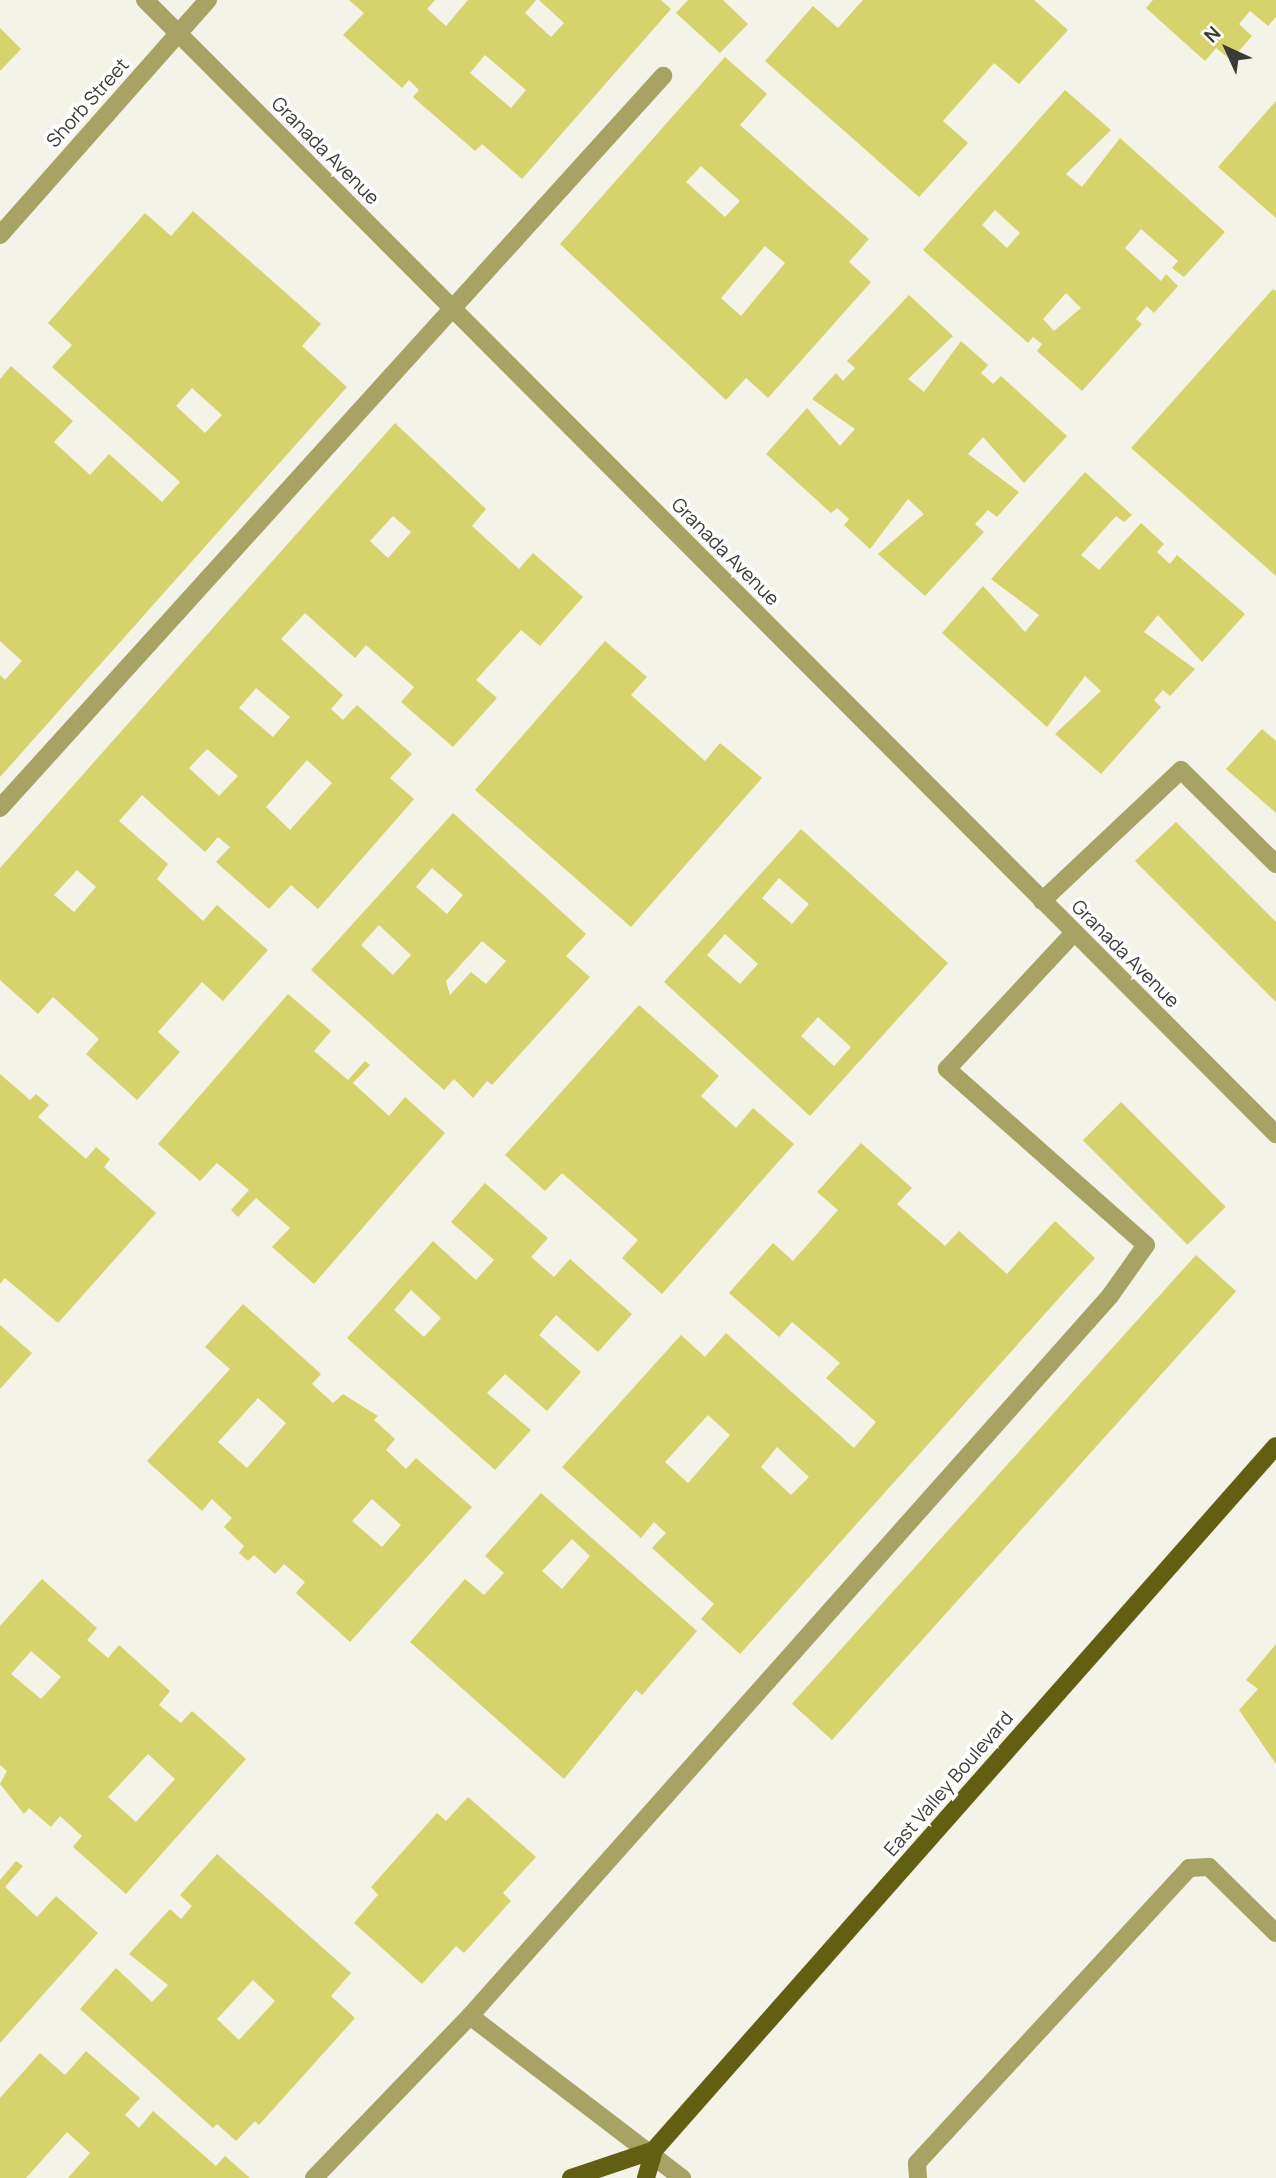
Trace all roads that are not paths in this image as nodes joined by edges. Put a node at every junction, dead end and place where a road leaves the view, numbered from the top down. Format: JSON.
{"nodes":[{"id":1,"x":145,"y":0,"type":"edge"},
{"id":2,"x":208,"y":0,"type":"edge"},
{"id":3,"x":178,"y":34,"type":"junction"},
{"id":4,"x":663,"y":76,"type":"dead end"},
{"id":5,"x":0,"y":234,"type":"edge"},
{"id":6,"x":456,"y":312,"type":"junction"},
{"id":7,"x":0,"y":808,"type":"edge"},
{"id":8,"x":1276,"y":864,"type":"edge"},
{"id":9,"x":1042,"y":901,"type":"junction"},
{"id":10,"x":1074,"y":933,"type":"junction"},
{"id":11,"x":1276,"y":1134,"type":"edge"},
{"id":12,"x":1276,"y":1446,"type":"edge"},
{"id":13,"x":1276,"y":1933,"type":"edge"},
{"id":14,"x":470,"y":2015,"type":"junction"},
{"id":15,"x":654,"y":2150,"type":"junction"},
{"id":16,"x":314,"y":2178,"type":"edge"},
{"id":17,"x":571,"y":2178,"type":"edge"},
{"id":18,"x":646,"y":2178,"type":"edge"},
{"id":19,"x":682,"y":2178,"type":"edge"},
{"id":20,"x":918,"y":2178,"type":"edge"}],
"edges":[{"from":1,"to":3,"type":"street","name":"Granada Avenue"},
{"from":2,"to":3,"type":"street","name":"Shorb Street"},
{"from":3,"to":5,"type":"street","name":"Shorb Street"},
{"from":3,"to":6,"type":"street","name":"Granada Avenue"},
{"from":4,"to":6,"type":"street"},
{"from":6,"to":7,"type":"street"},
{"from":6,"to":9,"type":"street","name":"Granada Avenue"},
{"from":8,"to":9,"type":"street"},
{"from":9,"to":10,"type":"street","name":"Granada Avenue"},
{"from":10,"to":11,"type":"street","name":"Granada Avenue"},
{"from":10,"to":14,"type":"street"},
{"from":12,"to":15,"type":"main road","name":"East Valley Boulevard"},
{"from":13,"to":20,"type":"street"},
{"from":14,"to":15,"type":"street"},
{"from":14,"to":16,"type":"street"},
{"from":15,"to":17,"type":"main road","name":"East Valley Boulevard"},
{"from":15,"to":18,"type":"main road","name":"East Valley Boulevard"},
{"from":15,"to":19,"type":"street"}]}
